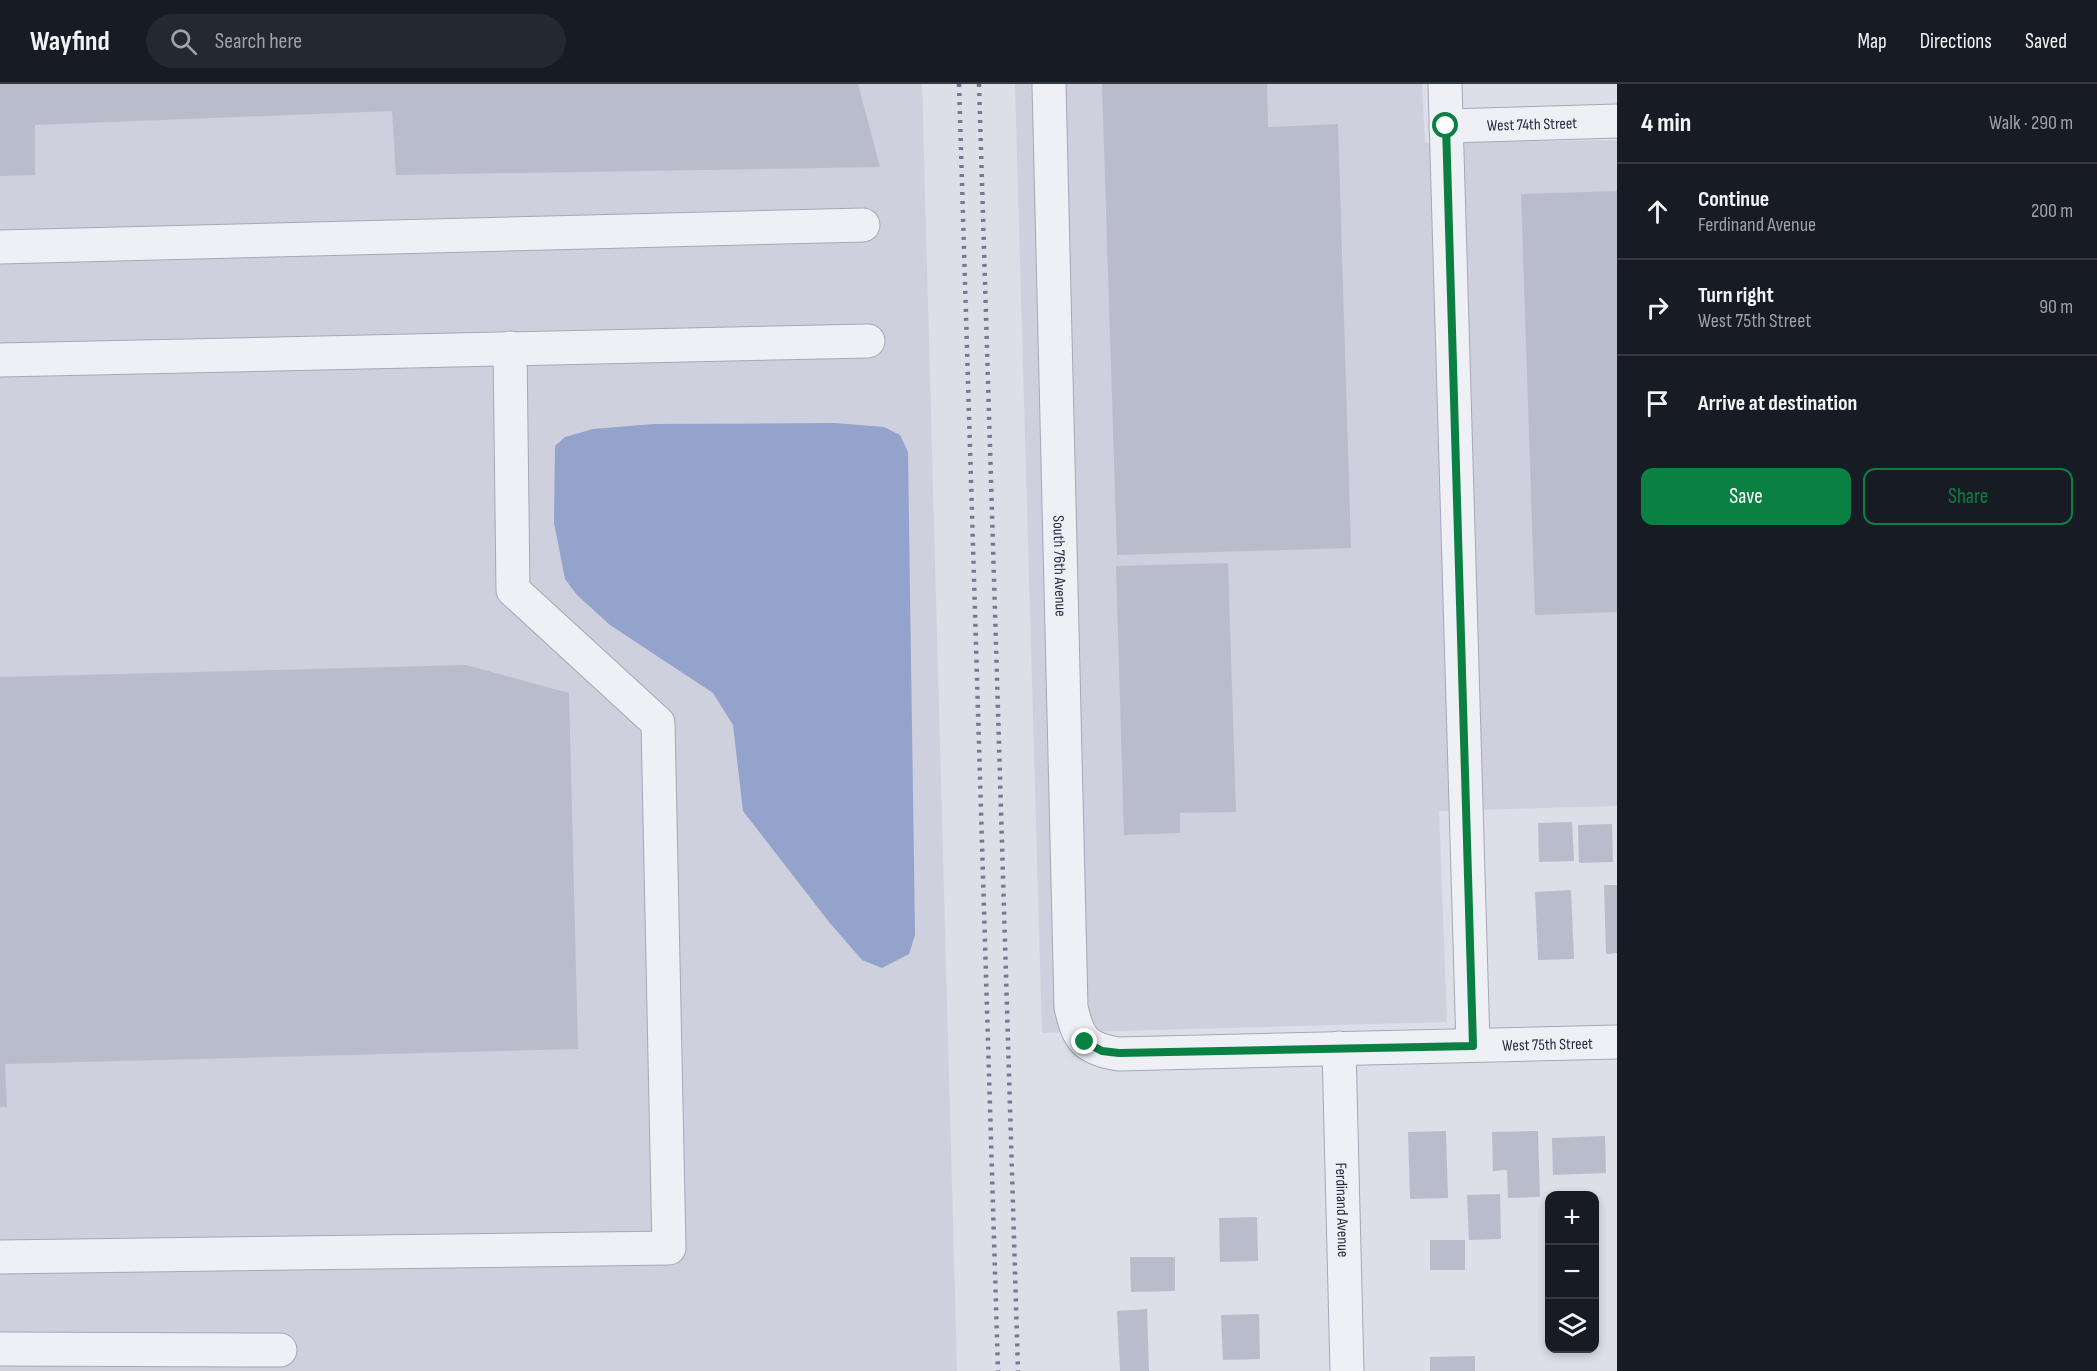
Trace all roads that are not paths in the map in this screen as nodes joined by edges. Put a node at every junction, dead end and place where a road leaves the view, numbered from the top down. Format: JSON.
{"nodes":[{"id":1,"x":1049,"y":84,"type":"edge"},
{"id":2,"x":1445,"y":84,"type":"edge"},
{"id":3,"x":1617,"y":121,"type":"edge"},
{"id":4,"x":1446,"y":126,"type":"junction"},
{"id":5,"x":862,"y":225,"type":"dead end"},
{"id":6,"x":0,"y":247,"type":"edge"},
{"id":7,"x":868,"y":341,"type":"dead end"},
{"id":8,"x":510,"y":348,"type":"junction"},
{"id":9,"x":0,"y":360,"type":"edge"},
{"id":10,"x":1085,"y":1042,"type":"joint"},
{"id":11,"x":1617,"y":1042,"type":"edge"},
{"id":12,"x":1473,"y":1046,"type":"junction"},
{"id":13,"x":1339,"y":1048,"type":"junction"},
{"id":14,"x":0,"y":1257,"type":"edge"},
{"id":15,"x":0,"y":1350,"type":"edge"},
{"id":16,"x":280,"y":1350,"type":"dead end"},
{"id":17,"x":1347,"y":1371,"type":"edge"}],
"edges":[{"from":1,"to":10,"type":"street","name":"South 76th Avenue"},
{"from":2,"to":4,"type":"street"},
{"from":3,"to":4,"type":"street","name":"West 74th Street"},
{"from":4,"to":12,"type":"street"},
{"from":5,"to":6,"type":"street"},
{"from":7,"to":8,"type":"street"},
{"from":8,"to":9,"type":"street"},
{"from":8,"to":14,"type":"street"},
{"from":10,"to":13,"type":"street","name":"West 75th Street"},
{"from":11,"to":12,"type":"street","name":"West 75th Street"},
{"from":12,"to":13,"type":"street","name":"West 75th Street"},
{"from":13,"to":17,"type":"street","name":"Ferdinand Avenue"},
{"from":15,"to":16,"type":"street"}]}
